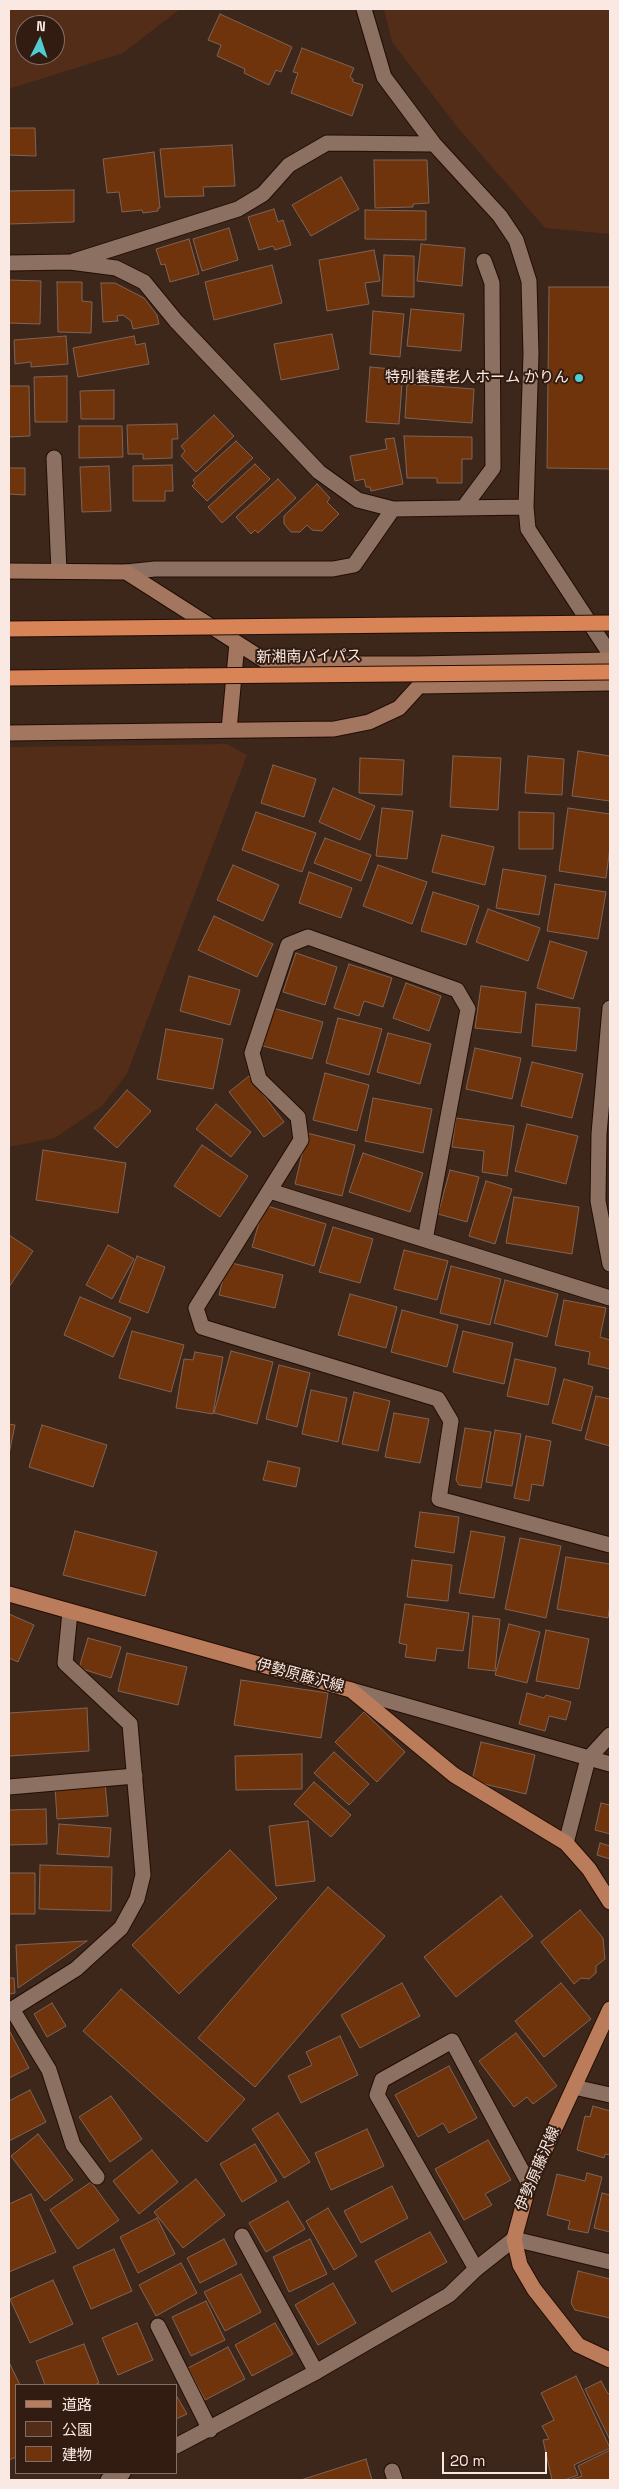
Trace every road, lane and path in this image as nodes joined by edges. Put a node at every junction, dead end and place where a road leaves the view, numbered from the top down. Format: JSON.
{"nodes":[{"id":1,"x":364,"y":9,"type":"edge"},
{"id":2,"x":434,"y":144,"type":"junction"},
{"id":3,"x":484,"y":261,"type":"dead end"},
{"id":4,"x":70,"y":262,"type":"junction"},
{"id":5,"x":9,"y":263,"type":"edge"},
{"id":6,"x":54,"y":458,"type":"dead end"},
{"id":7,"x":464,"y":507,"type":"junction"},
{"id":8,"x":526,"y":507,"type":"junction"},
{"id":9,"x":393,"y":508,"type":"junction"},
{"id":10,"x":9,"y":571,"type":"edge"},
{"id":11,"x":59,"y":571,"type":"junction"},
{"id":12,"x":126,"y":572,"type":"junction"},
{"id":13,"x":610,"y":623,"type":"edge"},
{"id":14,"x":9,"y":629,"type":"edge"},
{"id":15,"x":237,"y":642,"type":"junction"},
{"id":16,"x":610,"y":654,"type":"edge"},
{"id":17,"x":610,"y":660,"type":"edge"},
{"id":18,"x":610,"y":672,"type":"edge"},
{"id":19,"x":9,"y":678,"type":"edge"},
{"id":20,"x":610,"y":683,"type":"edge"},
{"id":21,"x":229,"y":730,"type":"junction"},
{"id":22,"x":9,"y":733,"type":"edge"},
{"id":23,"x":610,"y":1008,"type":"edge"},
{"id":24,"x":605,"y":1137,"type":"edge"},
{"id":25,"x":270,"y":1191,"type":"junction"},
{"id":26,"x":425,"y":1240,"type":"junction"},
{"id":27,"x":610,"y":1264,"type":"edge"},
{"id":28,"x":610,"y":1298,"type":"edge"},
{"id":29,"x":610,"y":1545,"type":"edge"},
{"id":30,"x":9,"y":1594,"type":"edge"},
{"id":31,"x":70,"y":1612,"type":"junction"},
{"id":32,"x":351,"y":1690,"type":"junction"},
{"id":33,"x":610,"y":1733,"type":"edge"},
{"id":34,"x":588,"y":1759,"type":"junction"},
{"id":35,"x":610,"y":1764,"type":"edge"},
{"id":36,"x":135,"y":1776,"type":"junction"},
{"id":37,"x":9,"y":1787,"type":"edge"},
{"id":38,"x":566,"y":1843,"type":"junction"},
{"id":39,"x":610,"y":1902,"type":"edge"},
{"id":40,"x":610,"y":2009,"type":"edge"},
{"id":41,"x":10,"y":2010,"type":"edge"},
{"id":42,"x":574,"y":2087,"type":"junction"},
{"id":43,"x":610,"y":2096,"type":"edge"},
{"id":44,"x":97,"y":2177,"type":"dead end"},
{"id":45,"x":529,"y":2184,"type":"junction"},
{"id":46,"x":242,"y":2236,"type":"dead end"},
{"id":47,"x":514,"y":2239,"type":"junction"},
{"id":48,"x":610,"y":2262,"type":"edge"},
{"id":49,"x":476,"y":2269,"type":"junction"},
{"id":50,"x":158,"y":2326,"type":"dead end"},
{"id":51,"x":610,"y":2360,"type":"edge"},
{"id":52,"x":316,"y":2372,"type":"junction"},
{"id":53,"x":210,"y":2430,"type":"junction"},
{"id":54,"x":178,"y":2445,"type":"edge"},
{"id":55,"x":121,"y":2474,"type":"edge"},
{"id":56,"x":108,"y":2480,"type":"edge"}],
"edges":[{"from":1,"to":2,"type":"street"},
{"from":2,"to":4,"type":"street"},
{"from":2,"to":8,"type":"street"},
{"from":3,"to":7,"type":"street"},
{"from":4,"to":5,"type":"street"},
{"from":4,"to":9,"type":"street"},
{"from":6,"to":11,"type":"street"},
{"from":7,"to":8,"type":"street"},
{"from":7,"to":9,"type":"street"},
{"from":8,"to":16,"type":"street"},
{"from":9,"to":12,"type":"street"},
{"from":10,"to":11,"type":"street"},
{"from":11,"to":12,"type":"street"},
{"from":12,"to":15,"type":"street"},
{"from":13,"to":14,"type":"highway","name":"新湘南バイパス","bridge":true},
{"from":15,"to":17,"type":"street"},
{"from":15,"to":21,"type":"street"},
{"from":18,"to":19,"type":"highway","name":"新湘南バイパス","bridge":true},
{"from":20,"to":21,"type":"street"},
{"from":21,"to":22,"type":"street"},
{"from":23,"to":24,"type":"street"},
{"from":24,"to":27,"type":"street"},
{"from":25,"to":26,"type":"street"},
{"from":25,"to":26,"type":"street"},
{"from":25,"to":29,"type":"street"},
{"from":26,"to":28,"type":"street"},
{"from":30,"to":31,"type":"main road","name":"伊勢原藤沢線"},
{"from":31,"to":32,"type":"main road","name":"伊勢原藤沢線"},
{"from":31,"to":36,"type":"street"},
{"from":32,"to":34,"type":"street"},
{"from":32,"to":38,"type":"main road","name":"伊勢原藤沢線"},
{"from":33,"to":34,"type":"street"},
{"from":34,"to":35,"type":"street"},
{"from":34,"to":38,"type":"street"},
{"from":36,"to":37,"type":"street"},
{"from":36,"to":41,"type":"street"},
{"from":38,"to":39,"type":"main road","name":"伊勢原藤沢線"},
{"from":40,"to":42,"type":"main road","name":"伊勢原藤沢線"},
{"from":41,"to":44,"type":"street"},
{"from":42,"to":43,"type":"street"},
{"from":42,"to":45,"type":"main road","name":"伊勢原藤沢線"},
{"from":45,"to":47,"type":"main road","name":"伊勢原藤沢線"},
{"from":45,"to":49,"type":"street"},
{"from":46,"to":52,"type":"street"},
{"from":47,"to":48,"type":"street"},
{"from":47,"to":49,"type":"street"},
{"from":47,"to":51,"type":"main road","name":"伊勢原藤沢線"},
{"from":49,"to":52,"type":"street"},
{"from":50,"to":53,"type":"street"},
{"from":52,"to":53,"type":"street"},
{"from":53,"to":54,"type":"street"},
{"from":55,"to":56,"type":"street"}]}
